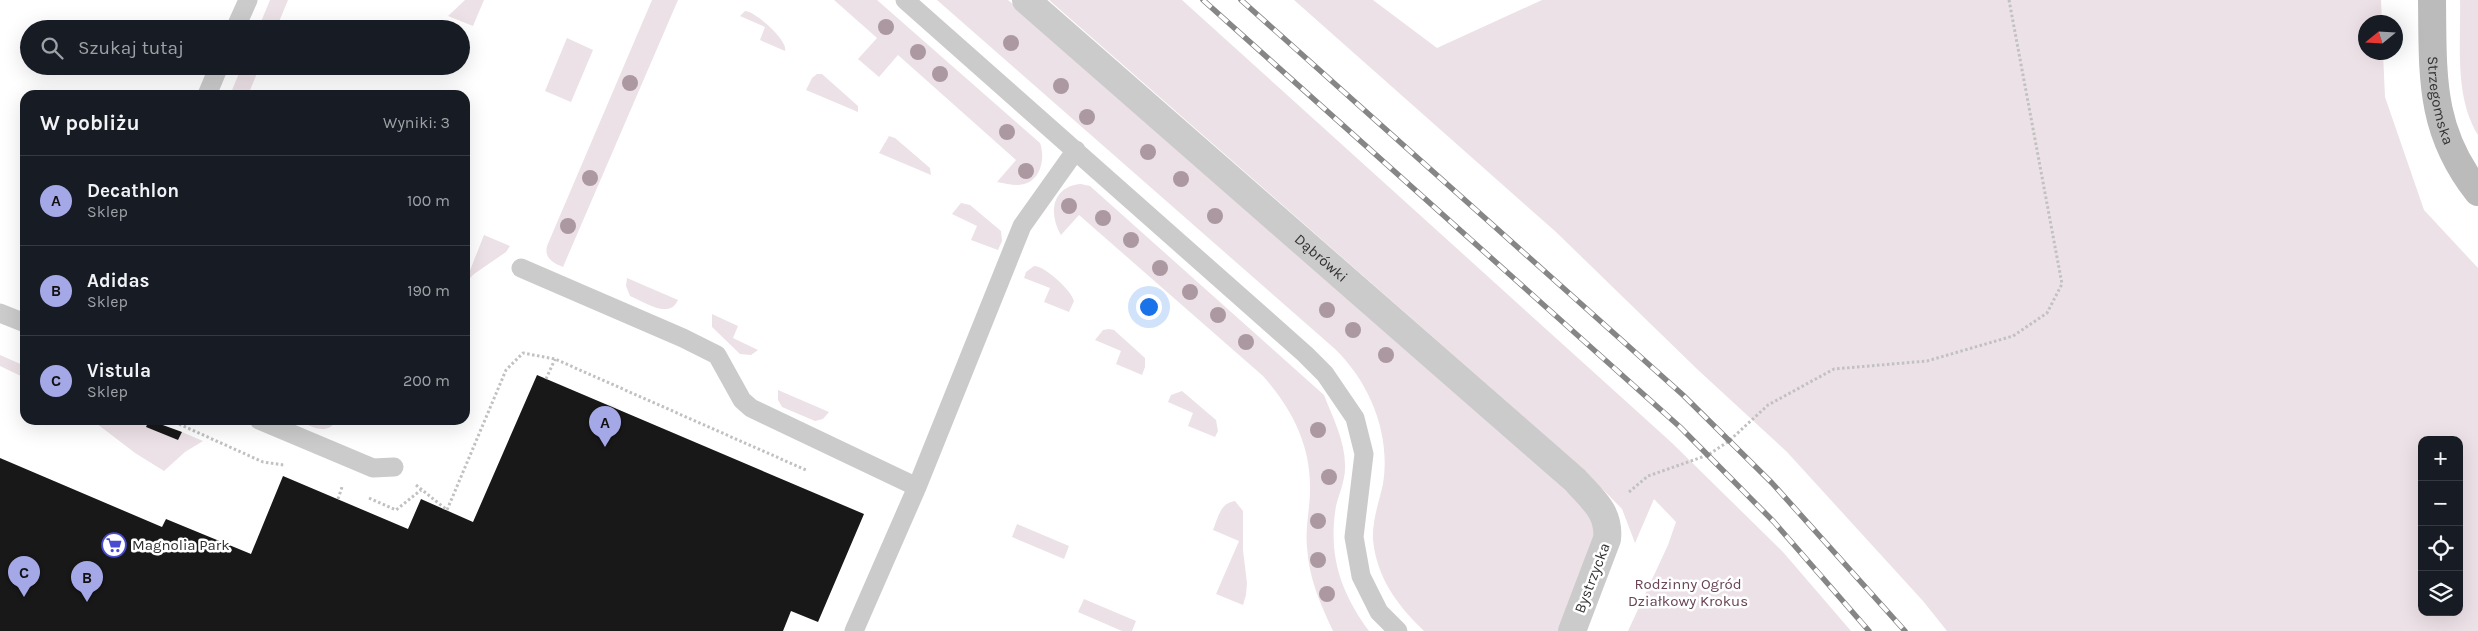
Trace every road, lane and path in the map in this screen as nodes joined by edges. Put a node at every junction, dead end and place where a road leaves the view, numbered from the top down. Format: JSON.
{"nodes":[{"id":1,"x":248,"y":0,"type":"edge"},
{"id":2,"x":905,"y":0,"type":"edge"},
{"id":3,"x":1026,"y":0,"type":"edge"},
{"id":4,"x":2009,"y":0,"type":"edge"},
{"id":5,"x":2432,"y":0,"type":"edge"},
{"id":6,"x":239,"y":20,"type":"edge"},
{"id":7,"x":215,"y":75,"type":"edge"},
{"id":8,"x":209,"y":90,"type":"edge"},
{"id":9,"x":1076,"y":150,"type":"junction"},
{"id":10,"x":2478,"y":192,"type":"edge"},
{"id":11,"x":521,"y":268,"type":"dead end"},
{"id":12,"x":0,"y":313,"type":"edge"},
{"id":13,"x":20,"y":322,"type":"edge"},
{"id":14,"x":555,"y":359,"type":"junction"},
{"id":15,"x":546,"y":379,"type":"dead end"},
{"id":16,"x":271,"y":425,"type":"edge"},
{"id":17,"x":394,"y":467,"type":"joint"},
{"id":18,"x":816,"y":474,"type":"dead end"},
{"id":19,"x":1648,"y":476,"type":"dead end"},
{"id":20,"x":342,"y":487,"type":"dead end"},
{"id":21,"x":918,"y":487,"type":"junction"},
{"id":22,"x":338,"y":499,"type":"dead end"},
{"id":23,"x":1609,"y":524,"type":"joint"},
{"id":24,"x":854,"y":631,"type":"edge"},
{"id":25,"x":1398,"y":631,"type":"edge"},
{"id":26,"x":1572,"y":631,"type":"edge"}],
"edges":[{"from":1,"to":6,"type":"lane"},
{"from":2,"to":9,"type":"lane"},
{"from":3,"to":23,"type":"street","name":"Dąbrówki"},
{"from":4,"to":19,"type":"path"},
{"from":5,"to":10,"type":"main road","name":"Strzegomska"},
{"from":7,"to":8,"type":"lane"},
{"from":9,"to":21,"type":"lane"},
{"from":9,"to":25,"type":"lane"},
{"from":11,"to":21,"type":"lane"},
{"from":12,"to":13,"type":"lane"},
{"from":14,"to":15,"type":"path"},
{"from":14,"to":17,"type":"path"},
{"from":14,"to":18,"type":"path"},
{"from":16,"to":17,"type":"lane"},
{"from":20,"to":22,"type":"path"},
{"from":21,"to":24,"type":"lane"},
{"from":23,"to":26,"type":"street","name":"Bystrzycka"}]}
